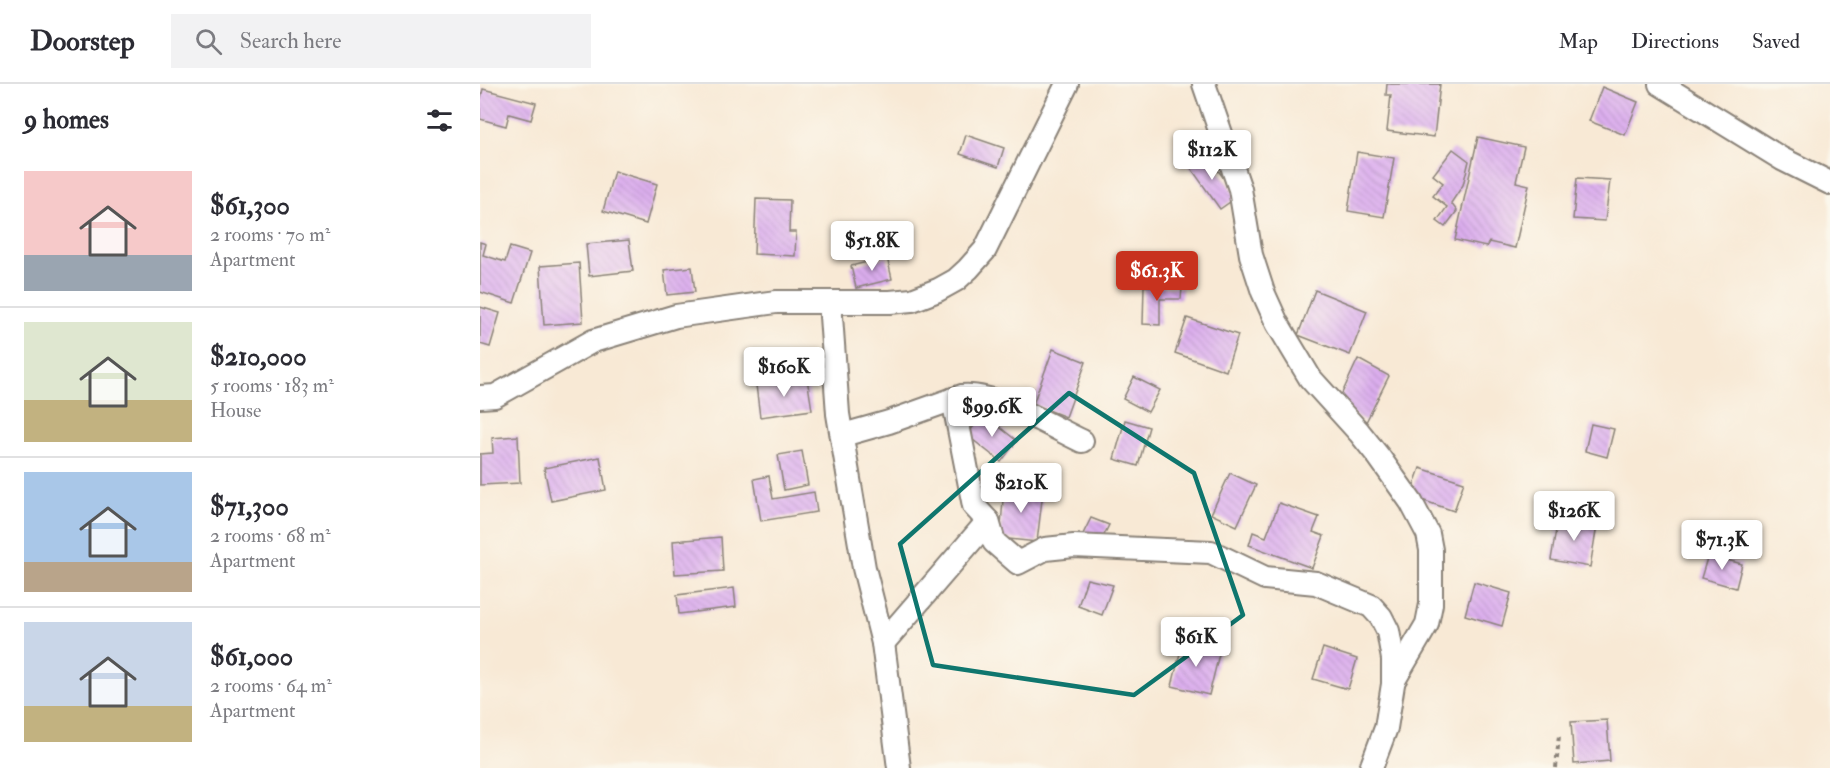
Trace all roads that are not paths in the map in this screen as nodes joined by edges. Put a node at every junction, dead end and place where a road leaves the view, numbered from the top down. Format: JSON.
{"nodes":[{"id":1,"x":1066,"y":84,"type":"edge"},
{"id":2,"x":1204,"y":84,"type":"edge"},
{"id":3,"x":1660,"y":84,"type":"edge"},
{"id":4,"x":1830,"y":183,"type":"edge"},
{"id":5,"x":830,"y":302,"type":"junction"},
{"id":6,"x":480,"y":397,"type":"edge"},
{"id":7,"x":953,"y":399,"type":"junction"},
{"id":8,"x":843,"y":435,"type":"junction"},
{"id":9,"x":1082,"y":441,"type":"dead end"},
{"id":10,"x":988,"y":521,"type":"junction"},
{"id":11,"x":883,"y":643,"type":"junction"},
{"id":12,"x":1393,"y":684,"type":"junction"},
{"id":13,"x":899,"y":768,"type":"edge"},
{"id":14,"x":1371,"y":768,"type":"edge"}],
"edges":[{"from":1,"to":5,"type":"street"},
{"from":2,"to":12,"type":"street"},
{"from":3,"to":4,"type":"street"},
{"from":5,"to":6,"type":"street"},
{"from":5,"to":8,"type":"street"},
{"from":7,"to":8,"type":"street"},
{"from":7,"to":9,"type":"street"},
{"from":7,"to":10,"type":"street"},
{"from":8,"to":11,"type":"street"},
{"from":10,"to":11,"type":"street"},
{"from":10,"to":12,"type":"street"},
{"from":11,"to":13,"type":"street"},
{"from":12,"to":14,"type":"street"}]}
